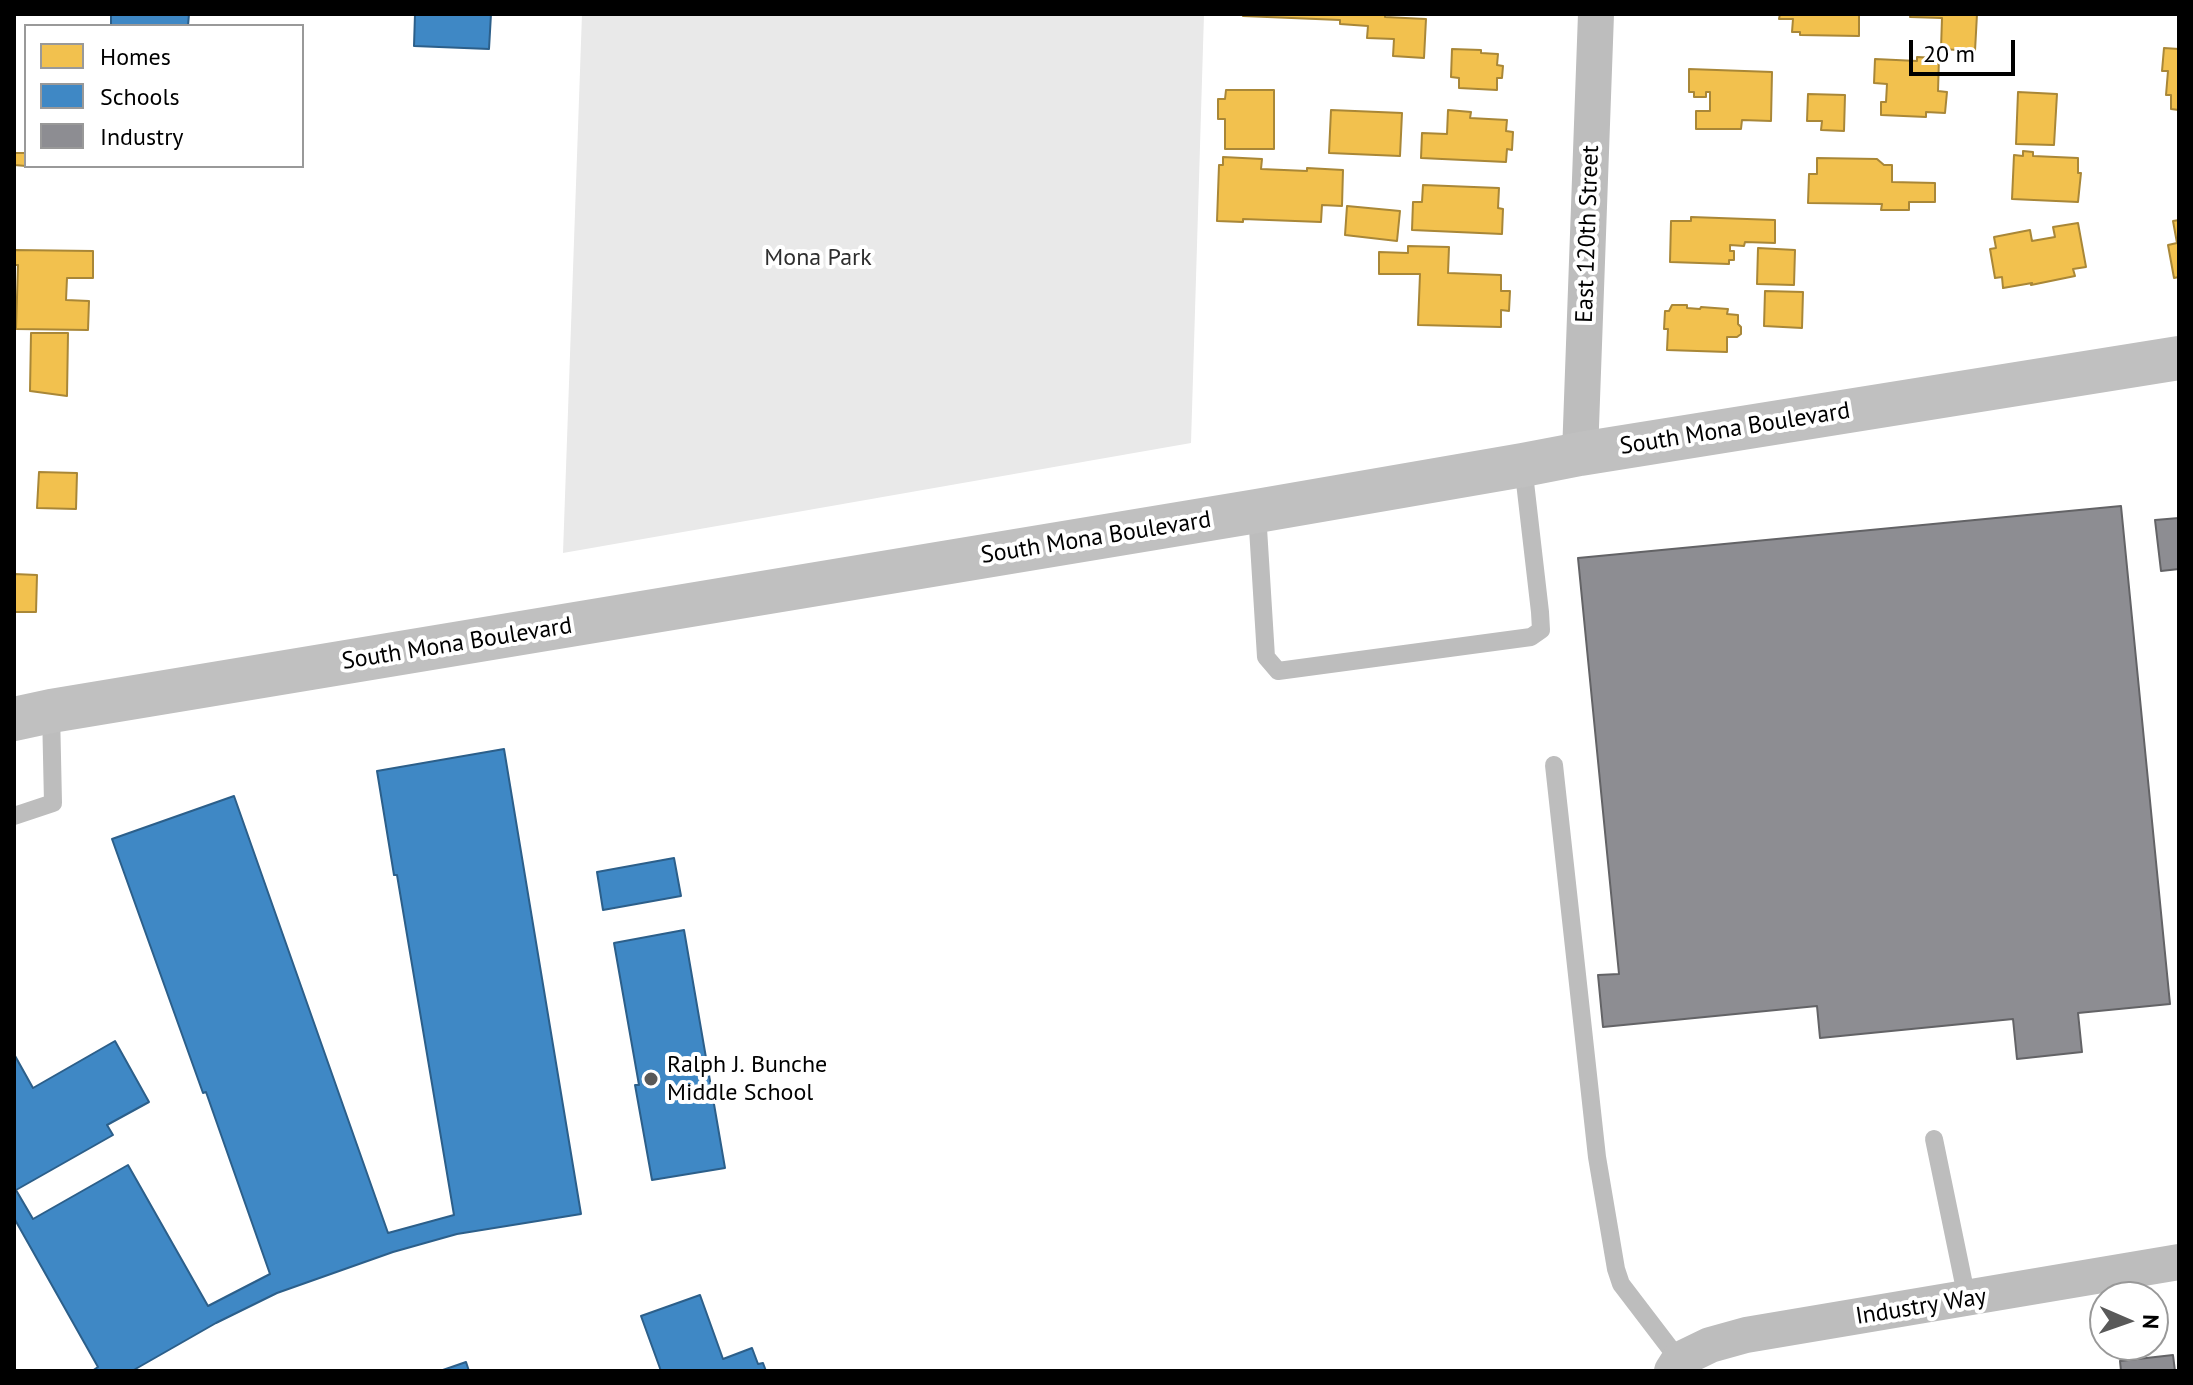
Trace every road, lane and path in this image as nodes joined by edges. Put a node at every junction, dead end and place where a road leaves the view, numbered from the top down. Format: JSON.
{"nodes":[{"id":1,"x":1596,"y":14,"type":"edge"},
{"id":2,"x":2179,"y":358,"type":"edge"},
{"id":3,"x":1580,"y":454,"type":"junction"},
{"id":4,"x":1523,"y":465,"type":"junction"},
{"id":5,"x":1257,"y":511,"type":"junction"},
{"id":6,"x":32,"y":715,"type":"edge"},
{"id":7,"x":1554,"y":765,"type":"dead end"},
{"id":8,"x":14,"y":816,"type":"edge"},
{"id":9,"x":1934,"y":1139,"type":"dead end"},
{"id":10,"x":2179,"y":1262,"type":"edge"},
{"id":11,"x":1967,"y":1299,"type":"junction"},
{"id":12,"x":1676,"y":1366,"type":"edge"}],
"edges":[{"from":1,"to":3,"type":"street","name":"East 120th Street"},
{"from":2,"to":3,"type":"street","name":"South Mona Boulevard"},
{"from":3,"to":4,"type":"street","name":"South Mona Boulevard"},
{"from":4,"to":5,"type":"street","name":"South Mona Boulevard"},
{"from":4,"to":5,"type":"lane"},
{"from":5,"to":6,"type":"street","name":"South Mona Boulevard"},
{"from":6,"to":8,"type":"lane"},
{"from":7,"to":12,"type":"lane"},
{"from":9,"to":11,"type":"lane"},
{"from":10,"to":11,"type":"street","name":"Industry Way"},
{"from":11,"to":12,"type":"street","name":"Industry Way"}]}
